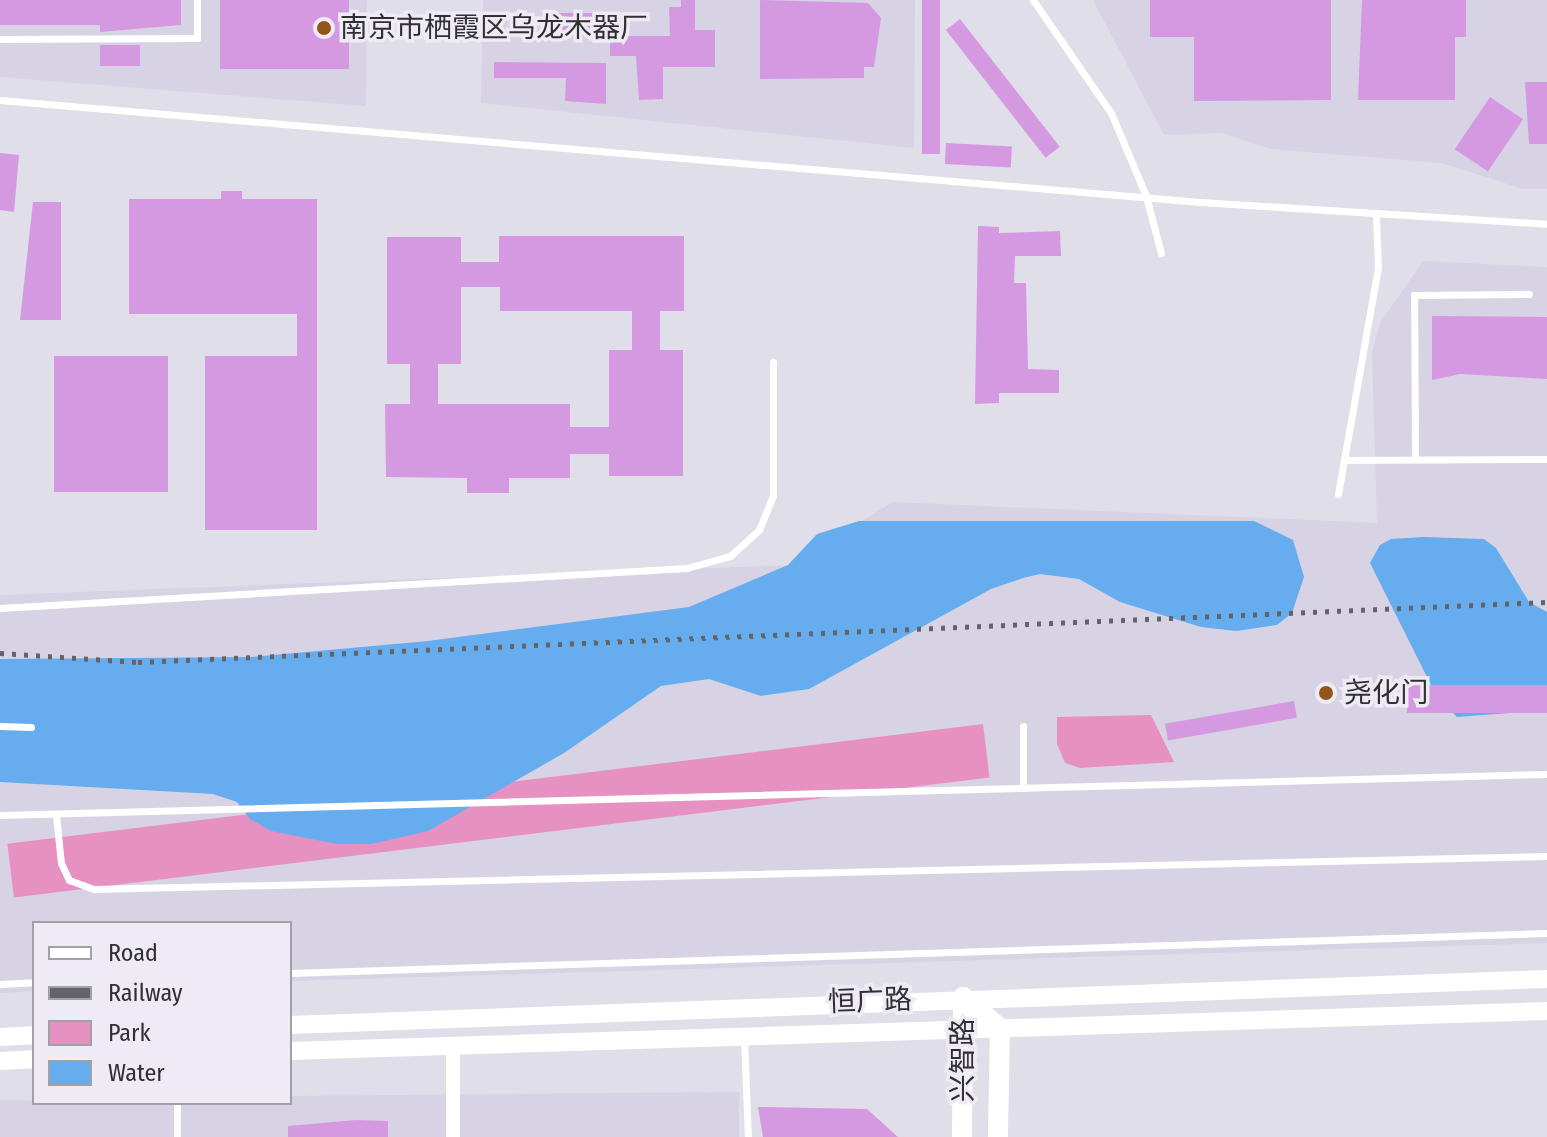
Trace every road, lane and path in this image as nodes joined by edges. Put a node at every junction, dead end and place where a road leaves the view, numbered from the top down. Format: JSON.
{"nodes":[{"id":1,"x":197,"y":0,"type":"edge"},
{"id":2,"x":1033,"y":0,"type":"edge"},
{"id":3,"x":0,"y":39,"type":"edge"},
{"id":4,"x":0,"y":100,"type":"edge"},
{"id":5,"x":1146,"y":196,"type":"junction"},
{"id":6,"x":1376,"y":215,"type":"junction"},
{"id":7,"x":1547,"y":224,"type":"edge"},
{"id":8,"x":1161,"y":253,"type":"dead end"},
{"id":9,"x":1529,"y":294,"type":"dead end"},
{"id":10,"x":773,"y":362,"type":"dead end"},
{"id":11,"x":1415,"y":459,"type":"junction"},
{"id":12,"x":1547,"y":459,"type":"edge"},
{"id":13,"x":1344,"y":460,"type":"junction"},
{"id":14,"x":1338,"y":494,"type":"dead end"},
{"id":15,"x":0,"y":608,"type":"edge"},
{"id":16,"x":0,"y":726,"type":"edge"},
{"id":17,"x":1023,"y":726,"type":"dead end"},
{"id":18,"x":31,"y":727,"type":"dead end"},
{"id":19,"x":1547,"y":774,"type":"edge"},
{"id":20,"x":1023,"y":788,"type":"junction"},
{"id":21,"x":0,"y":815,"type":"edge"},
{"id":22,"x":56,"y":815,"type":"junction"},
{"id":23,"x":1547,"y":856,"type":"edge"},
{"id":24,"x":1547,"y":933,"type":"edge"},
{"id":25,"x":292,"y":973,"type":"edge"},
{"id":26,"x":1547,"y":979,"type":"edge"},
{"id":27,"x":32,"y":982,"type":"edge"},
{"id":28,"x":0,"y":984,"type":"edge"},
{"id":29,"x":963,"y":997,"type":"junction"},
{"id":30,"x":1547,"y":1011,"type":"edge"},
{"id":31,"x":292,"y":1025,"type":"edge"},
{"id":32,"x":1000,"y":1028,"type":"junction"},
{"id":33,"x":964,"y":1029,"type":"junction"},
{"id":34,"x":32,"y":1035,"type":"edge"},
{"id":35,"x":0,"y":1037,"type":"edge"},
{"id":36,"x":744,"y":1037,"type":"junction"},
{"id":37,"x":453,"y":1046,"type":"junction"},
{"id":38,"x":292,"y":1051,"type":"edge"},
{"id":39,"x":32,"y":1059,"type":"edge"},
{"id":40,"x":0,"y":1061,"type":"edge"},
{"id":41,"x":177,"y":1105,"type":"edge"},
{"id":42,"x":177,"y":1137,"type":"edge"},
{"id":43,"x":453,"y":1137,"type":"edge"},
{"id":44,"x":748,"y":1137,"type":"edge"},
{"id":45,"x":962,"y":1137,"type":"edge"},
{"id":46,"x":998,"y":1137,"type":"edge"}],
"edges":[{"from":1,"to":3,"type":"lane"},
{"from":2,"to":5,"type":"lane"},
{"from":4,"to":5,"type":"lane"},
{"from":5,"to":6,"type":"lane"},
{"from":5,"to":8,"type":"lane"},
{"from":6,"to":7,"type":"lane"},
{"from":6,"to":13,"type":"lane"},
{"from":9,"to":11,"type":"lane"},
{"from":10,"to":15,"type":"lane"},
{"from":11,"to":12,"type":"lane"},
{"from":11,"to":13,"type":"lane"},
{"from":13,"to":14,"type":"lane"},
{"from":16,"to":18,"type":"lane"},
{"from":17,"to":20,"type":"lane"},
{"from":19,"to":20,"type":"lane"},
{"from":20,"to":22,"type":"lane"},
{"from":21,"to":22,"type":"lane"},
{"from":22,"to":23,"type":"lane"},
{"from":24,"to":25,"type":"lane"},
{"from":26,"to":29,"type":"street","name":"恒广路"},
{"from":27,"to":28,"type":"lane"},
{"from":29,"to":31,"type":"street","name":"恒广路"},
{"from":29,"to":32,"type":"main road","name":"兴智路"},
{"from":29,"to":33,"type":"main road","name":"兴智路"},
{"from":30,"to":32,"type":"street","name":"恒广路"},
{"from":32,"to":33,"type":"street","name":"恒广路"},
{"from":32,"to":46,"type":"main road","name":"兴智路"},
{"from":33,"to":36,"type":"street","name":"恒广路"},
{"from":33,"to":45,"type":"main road","name":"兴智路"},
{"from":34,"to":35,"type":"street"},
{"from":36,"to":37,"type":"street","name":"恒广路"},
{"from":36,"to":44,"type":"lane"},
{"from":37,"to":38,"type":"street","name":"恒广路"},
{"from":37,"to":43,"type":"street"},
{"from":39,"to":40,"type":"street"},
{"from":41,"to":42,"type":"lane"}]}
